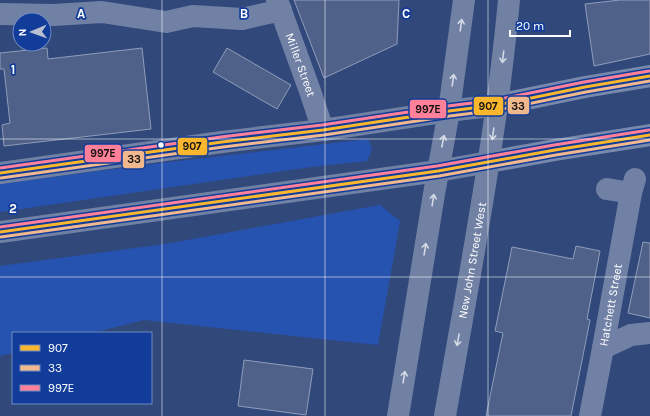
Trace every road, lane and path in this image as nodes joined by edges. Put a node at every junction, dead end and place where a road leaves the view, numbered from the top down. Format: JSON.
{"nodes":[{"id":1,"x":464,"y":0,"type":"edge"},
{"id":2,"x":509,"y":0,"type":"edge"},
{"id":3,"x":279,"y":5,"type":"edge"},
{"id":4,"x":0,"y":14,"type":"edge"},
{"id":5,"x":650,"y":76,"type":"edge"},
{"id":6,"x":498,"y":105,"type":"junction"},
{"id":7,"x":449,"y":111,"type":"junction"},
{"id":8,"x":323,"y":130,"type":"junction"},
{"id":9,"x":650,"y":134,"type":"edge"},
{"id":10,"x":489,"y":162,"type":"junction"},
{"id":11,"x":438,"y":171,"type":"junction"},
{"id":12,"x":0,"y":174,"type":"edge"},
{"id":13,"x":606,"y":189,"type":"dead end"},
{"id":14,"x":0,"y":232,"type":"edge"},
{"id":15,"x":650,"y":333,"type":"edge"},
{"id":16,"x":603,"y":348,"type":"junction"},
{"id":17,"x":398,"y":416,"type":"edge"},
{"id":18,"x":444,"y":416,"type":"edge"},
{"id":19,"x":590,"y":416,"type":"edge"}],
"edges":[{"from":7,"to":1,"type":"highway","one_way":true},
{"from":2,"to":6,"type":"highway","name":"New John Street West","one_way":true},
{"from":3,"to":4,"type":"street"},
{"from":3,"to":8,"type":"street","name":"Miller Street"},
{"from":5,"to":6,"type":"main road"},
{"from":6,"to":7,"type":"highway"},
{"from":6,"to":10,"type":"highway","name":"New John Street West","one_way":true},
{"from":7,"to":8,"type":"highway"},
{"from":11,"to":7,"type":"highway","one_way":true},
{"from":8,"to":12,"type":"highway"},
{"from":9,"to":10,"type":"main road"},
{"from":10,"to":11,"type":"highway"},
{"from":10,"to":18,"type":"highway","name":"New John Street West","one_way":true},
{"from":11,"to":14,"type":"highway"},
{"from":17,"to":11,"type":"highway","one_way":true},
{"from":13,"to":16,"type":"street","name":"Hatchett Street"},
{"from":15,"to":16,"type":"street"},
{"from":16,"to":19,"type":"street","name":"Hatchett Street"}]}
